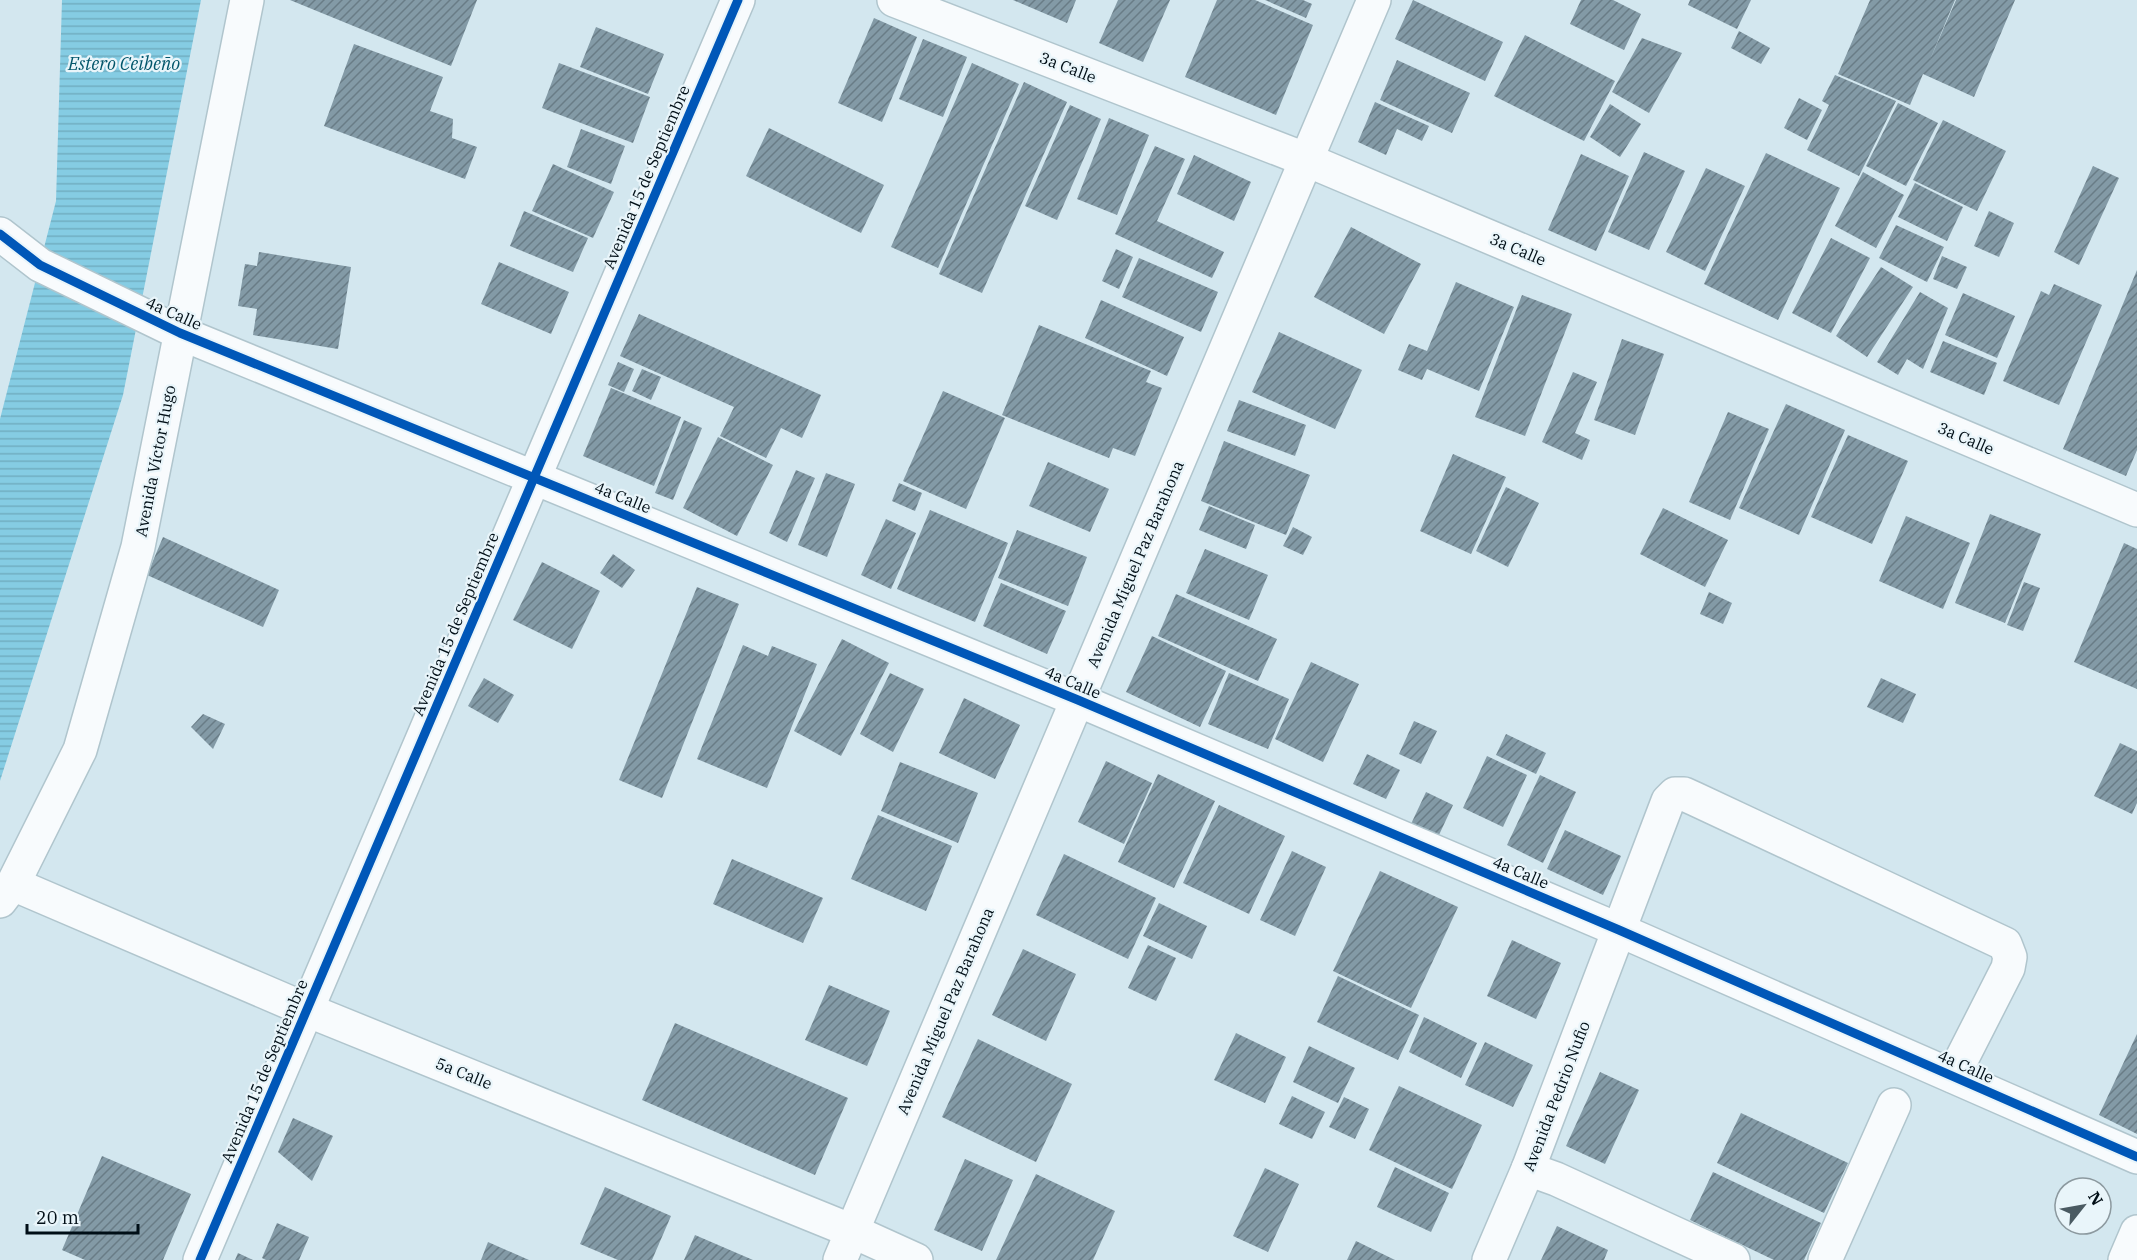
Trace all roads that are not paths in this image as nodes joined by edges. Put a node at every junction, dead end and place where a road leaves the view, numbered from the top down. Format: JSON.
{"nodes":[{"id":1,"x":247,"y":0,"type":"edge"},
{"id":2,"x":738,"y":0,"type":"edge"},
{"id":3,"x":894,"y":0,"type":"edge"},
{"id":4,"x":1374,"y":0,"type":"edge"},
{"id":5,"x":1307,"y":160,"type":"junction"},
{"id":6,"x":0,"y":234,"type":"edge"},
{"id":7,"x":180,"y":333,"type":"junction"},
{"id":8,"x":534,"y":477,"type":"junction"},
{"id":9,"x":2137,"y":510,"type":"edge"},
{"id":10,"x":1078,"y":700,"type":"junction"},
{"id":11,"x":6,"y":893,"type":"edge"},
{"id":12,"x":1619,"y":930,"type":"junction"},
{"id":13,"x":307,"y":1010,"type":"junction"},
{"id":14,"x":1953,"y":1076,"type":"junction"},
{"id":15,"x":1894,"y":1105,"type":"dead end"},
{"id":16,"x":2137,"y":1157,"type":"edge"},
{"id":17,"x":1528,"y":1169,"type":"junction"},
{"id":18,"x":2137,"y":1232,"type":"edge"},
{"id":19,"x":846,"y":1246,"type":"edge"},
{"id":20,"x":200,"y":1260,"type":"edge"},
{"id":21,"x":916,"y":1260,"type":"edge"},
{"id":22,"x":1489,"y":1260,"type":"edge"},
{"id":23,"x":1733,"y":1260,"type":"edge"},
{"id":24,"x":1825,"y":1260,"type":"edge"},
{"id":25,"x":2125,"y":1260,"type":"edge"}],
"edges":[{"from":1,"to":7,"type":"street","name":"Avenida Víctor Hugo"},
{"from":2,"to":8,"type":"street","name":"Avenida 15 de Septiembre"},
{"from":3,"to":5,"type":"street","name":"3a Calle"},
{"from":4,"to":5,"type":"street","name":"Avenida Miguel Paz Barahona"},
{"from":5,"to":9,"type":"street","name":"3a Calle"},
{"from":5,"to":10,"type":"street","name":"Avenida Miguel Paz Barahona"},
{"from":6,"to":7,"type":"street","name":"4a Calle"},
{"from":7,"to":8,"type":"street","name":"4a Calle"},
{"from":7,"to":11,"type":"street","name":"Avenida Víctor Hugo"},
{"from":8,"to":10,"type":"street","name":"4a Calle"},
{"from":8,"to":13,"type":"street","name":"Avenida 15 de Septiembre"},
{"from":10,"to":12,"type":"street","name":"4a Calle"},
{"from":10,"to":19,"type":"street","name":"Avenida Miguel Paz Barahona"},
{"from":11,"to":13,"type":"street","name":"5a Calle"},
{"from":12,"to":14,"type":"street","name":"4a Calle"},
{"from":12,"to":14,"type":"street","name":"Avenida Pedrio Nufio"},
{"from":12,"to":17,"type":"street","name":"Avenida Pedrio Nufio"},
{"from":13,"to":19,"type":"street","name":"5a Calle"},
{"from":13,"to":20,"type":"street","name":"Avenida 15 de Septiembre"},
{"from":14,"to":16,"type":"street","name":"4a Calle"},
{"from":15,"to":24,"type":"street"},
{"from":17,"to":22,"type":"street","name":"Avenida Pedrio Nufio"},
{"from":17,"to":23,"type":"street"},
{"from":18,"to":25,"type":"street"},
{"from":19,"to":21,"type":"street","name":"5a Calle"}]}
